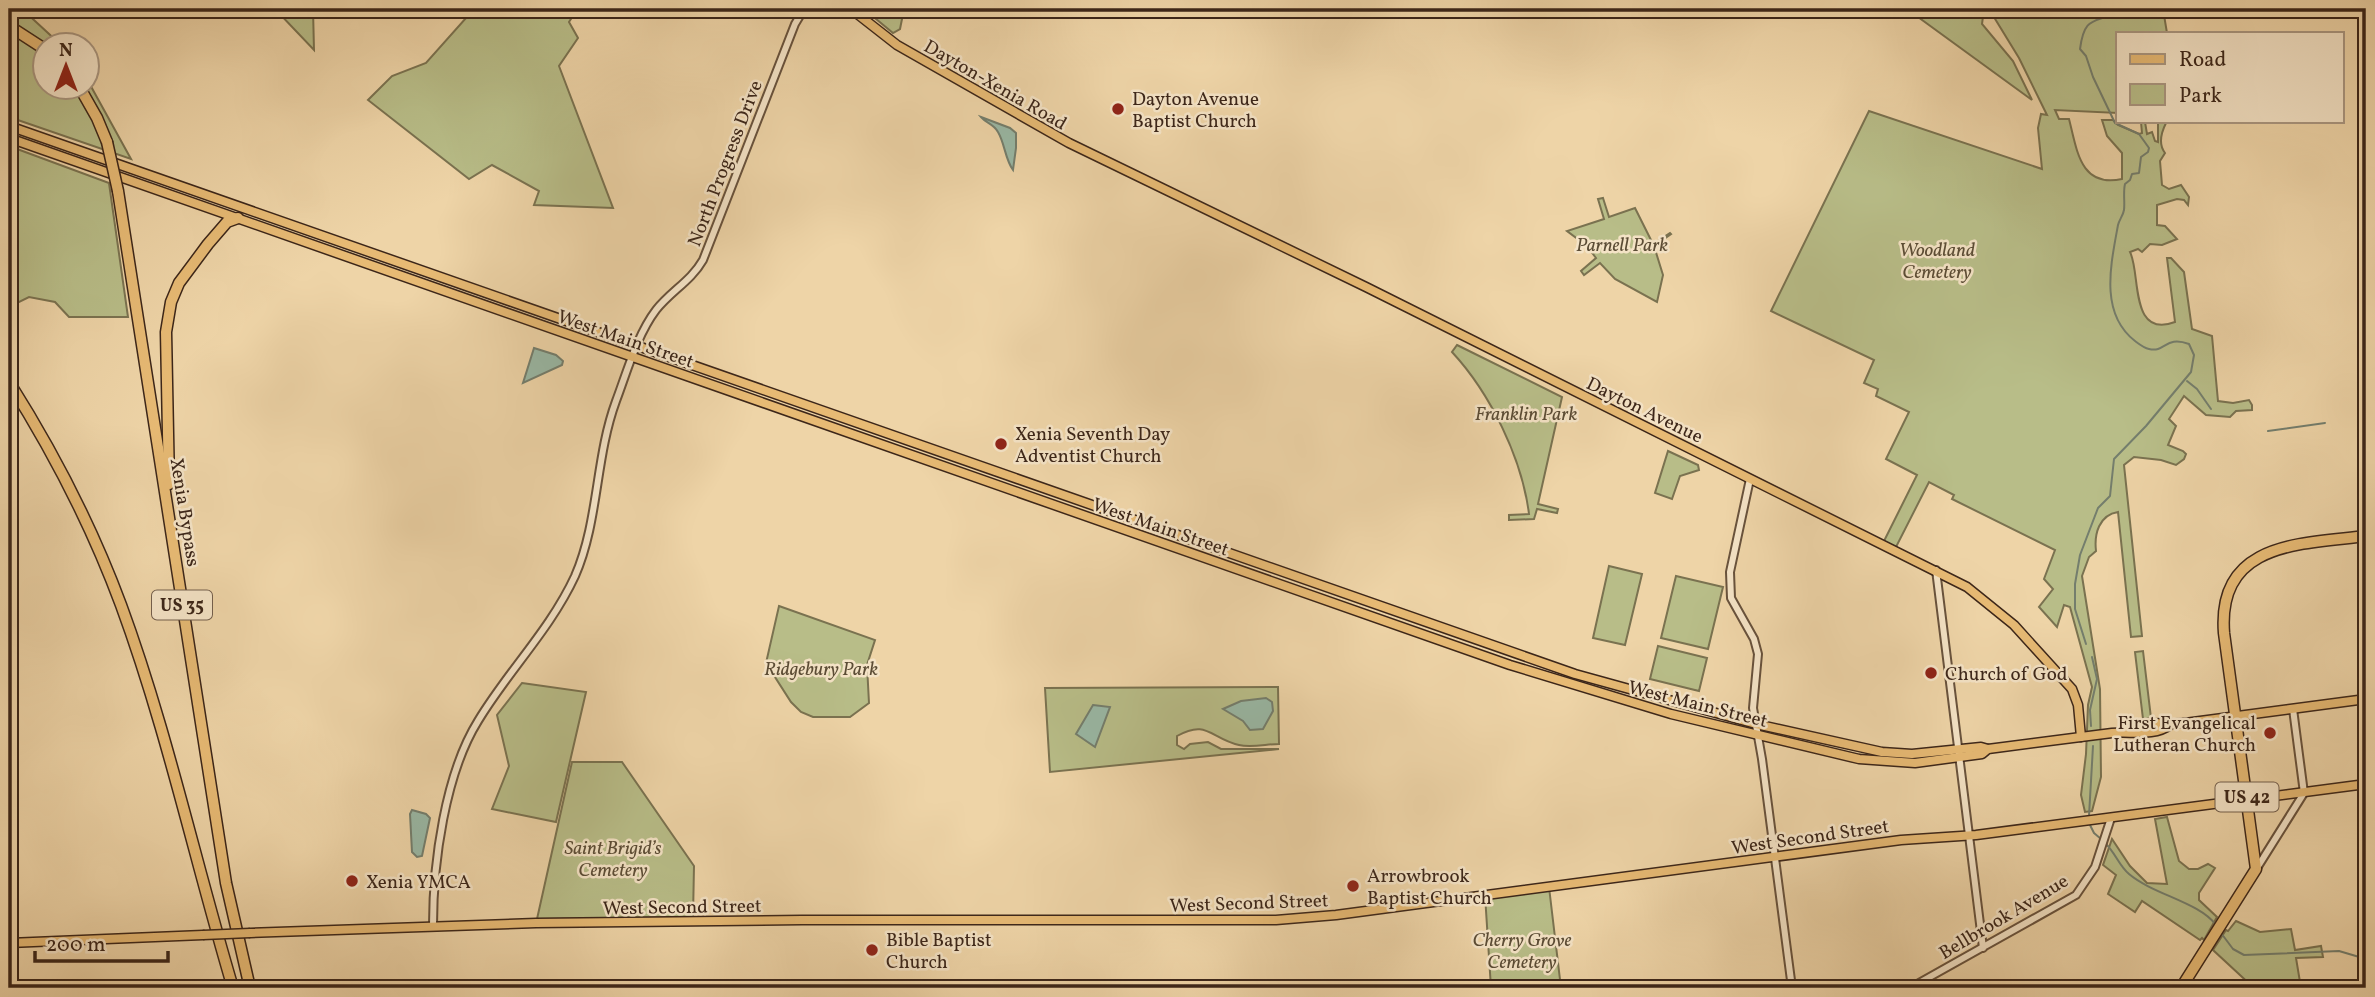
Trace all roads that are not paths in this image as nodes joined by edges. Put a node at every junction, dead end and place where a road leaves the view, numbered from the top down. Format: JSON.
{"nodes":[{"id":1,"x":804,"y":9,"type":"edge"},
{"id":2,"x":851,"y":9,"type":"edge"},
{"id":3,"x":9,"y":26,"type":"edge"},
{"id":4,"x":32,"y":41,"type":"edge"},
{"id":5,"x":88,"y":102,"type":"edge"},
{"id":6,"x":9,"y":126,"type":"edge"},
{"id":7,"x":9,"y":138,"type":"edge"},
{"id":8,"x":1132,"y":174,"type":"joint"},
{"id":9,"x":237,"y":218,"type":"junction"},
{"id":10,"x":635,"y":352,"type":"junction"},
{"id":11,"x":9,"y":383,"type":"edge"},
{"id":12,"x":1750,"y":478,"type":"junction"},
{"id":13,"x":2366,"y":536,"type":"edge"},
{"id":14,"x":1936,"y":570,"type":"junction"},
{"id":15,"x":189,"y":647,"type":"junction"},
{"id":16,"x":2366,"y":699,"type":"edge"},
{"id":17,"x":2293,"y":709,"type":"junction"},
{"id":18,"x":2236,"y":716,"type":"junction"},
{"id":19,"x":1756,"y":724,"type":"junction"},
{"id":20,"x":1758,"y":735,"type":"junction"},
{"id":21,"x":2081,"y":737,"type":"junction"},
{"id":22,"x":1958,"y":753,"type":"junction"},
{"id":23,"x":2366,"y":784,"type":"edge"},
{"id":24,"x":2304,"y":793,"type":"junction"},
{"id":25,"x":2247,"y":800,"type":"junction"},
{"id":26,"x":2111,"y":818,"type":"junction"},
{"id":27,"x":1968,"y":836,"type":"junction"},
{"id":28,"x":1775,"y":856,"type":"junction"},
{"id":29,"x":2256,"y":869,"type":"junction"},
{"id":30,"x":433,"y":925,"type":"junction"},
{"id":31,"x":9,"y":943,"type":"edge"},
{"id":32,"x":1983,"y":948,"type":"junction"},
{"id":33,"x":233,"y":988,"type":"edge"},
{"id":34,"x":250,"y":988,"type":"edge"},
{"id":35,"x":1792,"y":988,"type":"edge"},
{"id":36,"x":1910,"y":988,"type":"edge"},
{"id":37,"x":2181,"y":988,"type":"edge"}],
"edges":[{"from":1,"to":10,"type":"street","name":"North Progress Drive"},
{"from":2,"to":8,"type":"main road","name":"Dayton-Xenia Road"},
{"from":3,"to":4,"type":"highway"},
{"from":5,"to":15,"type":"highway","name":"Xenia Bypass","number":"US 35","bridge":true},
{"from":6,"to":10,"type":"main road","name":"West Main Street"},
{"from":7,"to":9,"type":"main road","name":"West Main Street"},
{"from":8,"to":12,"type":"main road","name":"Dayton Avenue"},
{"from":9,"to":10,"type":"main road","name":"West Main Street"},
{"from":9,"to":15,"type":"highway"},
{"from":10,"to":19,"type":"main road","name":"West Main Street"},
{"from":10,"to":20,"type":"main road","name":"West Main Street"},
{"from":10,"to":30,"type":"street","name":"North Progress Drive"},
{"from":11,"to":33,"type":"highway","number":"US 35"},
{"from":12,"to":14,"type":"main road","name":"Dayton Avenue"},
{"from":12,"to":19,"type":"street"},
{"from":13,"to":18,"type":"highway"},
{"from":14,"to":21,"type":"main road","name":"Dayton Avenue"},
{"from":14,"to":22,"type":"street"},
{"from":15,"to":34,"type":"highway","name":"Xenia Bypass","number":"US 35"},
{"from":16,"to":17,"type":"main road","name":"West Main Street"},
{"from":17,"to":18,"type":"main road","name":"West Main Street"},
{"from":17,"to":24,"type":"street"},
{"from":18,"to":21,"type":"main road","name":"West Main Street"},
{"from":18,"to":25,"type":"highway","number":"US 42"},
{"from":19,"to":20,"type":"street"},
{"from":19,"to":22,"type":"main road","name":"West Main Street"},
{"from":20,"to":22,"type":"main road","name":"West Main Street"},
{"from":20,"to":28,"type":"street"},
{"from":21,"to":22,"type":"main road","name":"West Main Street"},
{"from":22,"to":27,"type":"street"},
{"from":23,"to":24,"type":"main road","name":"West Second Street"},
{"from":24,"to":25,"type":"main road","name":"West Second Street"},
{"from":24,"to":29,"type":"street"},
{"from":25,"to":26,"type":"main road","name":"West Second Street"},
{"from":25,"to":29,"type":"highway","number":"US 42"},
{"from":26,"to":27,"type":"main road","name":"West Second Street"},
{"from":26,"to":32,"type":"street","name":"Bellbrook Avenue"},
{"from":27,"to":28,"type":"main road","name":"West Second Street"},
{"from":27,"to":32,"type":"street"},
{"from":28,"to":30,"type":"main road","name":"West Second Street"},
{"from":28,"to":35,"type":"street"},
{"from":29,"to":37,"type":"highway"},
{"from":30,"to":31,"type":"main road","name":"West Second Street","bridge":true},
{"from":32,"to":36,"type":"street","name":"Bellbrook Avenue"}]}
